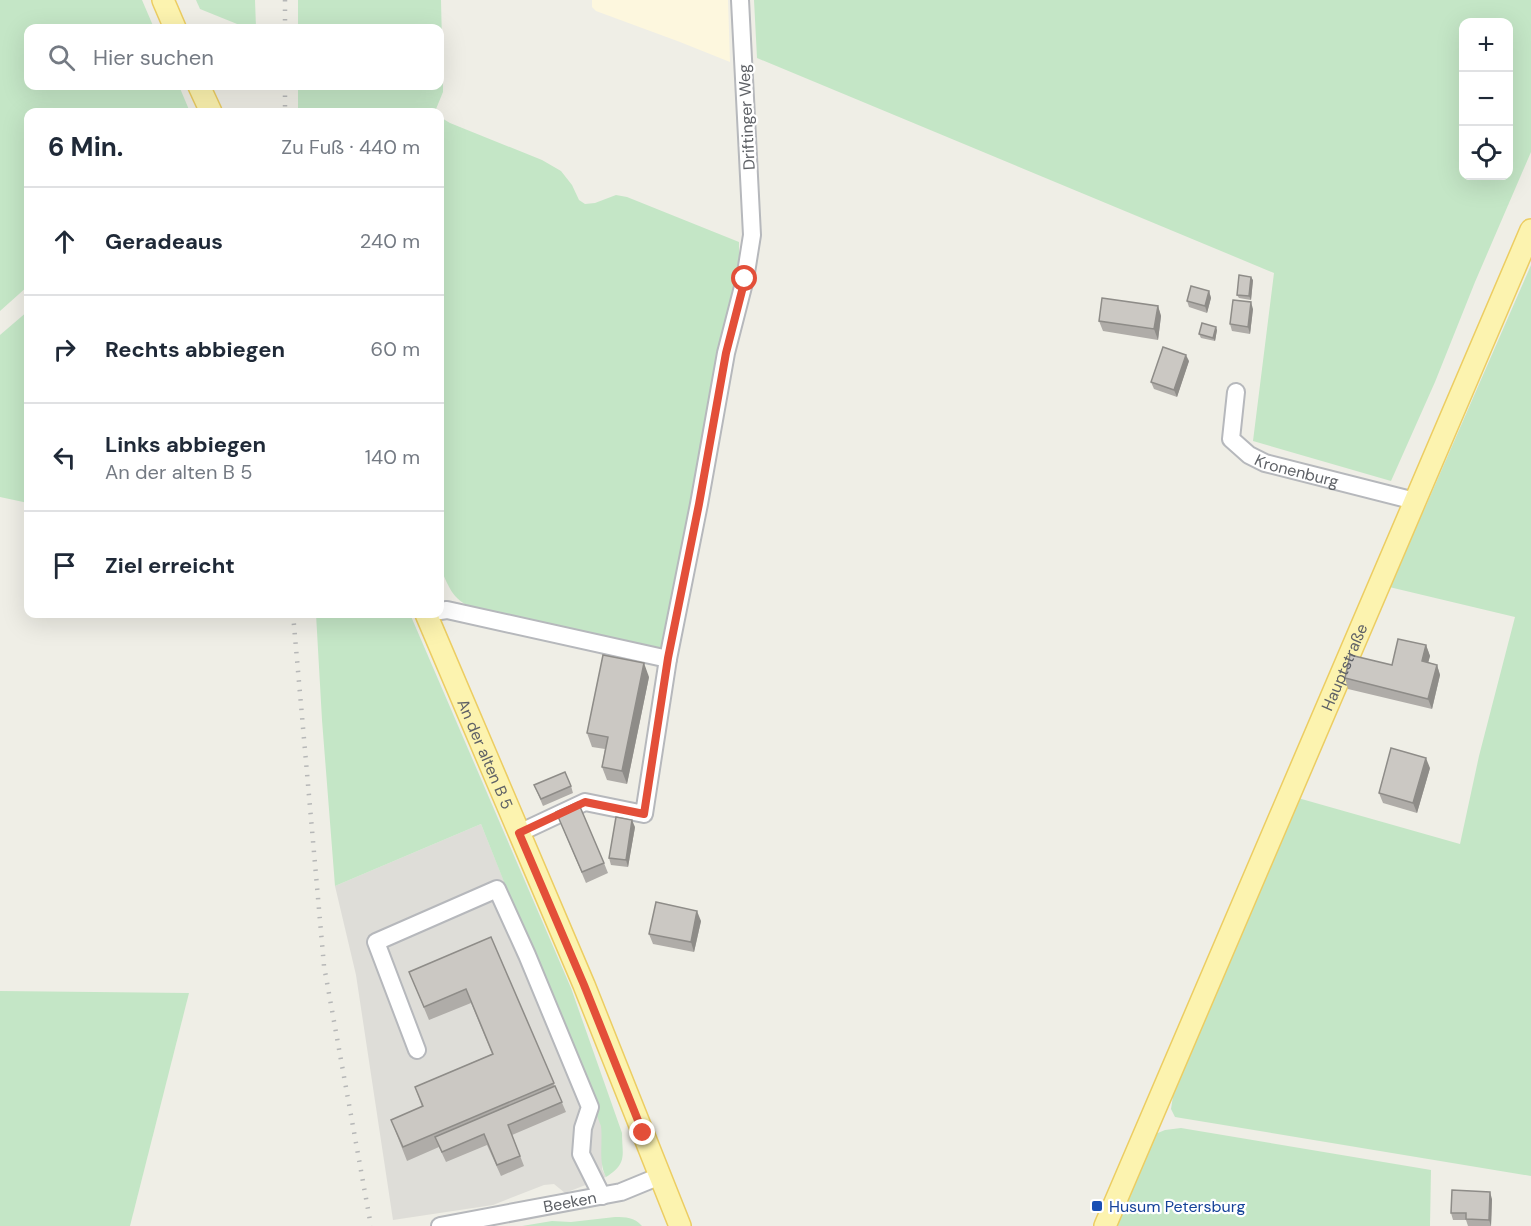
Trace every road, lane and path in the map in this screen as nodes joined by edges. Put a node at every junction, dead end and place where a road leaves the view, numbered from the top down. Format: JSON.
{"nodes":[{"id":1,"x":163,"y":0,"type":"edge"},
{"id":2,"x":740,"y":0,"type":"edge"},
{"id":3,"x":173,"y":24,"type":"edge"},
{"id":4,"x":202,"y":90,"type":"edge"},
{"id":5,"x":209,"y":108,"type":"edge"},
{"id":6,"x":1531,"y":230,"type":"edge"},
{"id":7,"x":1236,"y":392,"type":"dead end"},
{"id":8,"x":1415,"y":501,"type":"junction"},
{"id":9,"x":444,"y":610,"type":"edge"},
{"id":10,"x":428,"y":618,"type":"edge"},
{"id":11,"x":668,"y":658,"type":"junction"},
{"id":12,"x":519,"y":833,"type":"junction"},
{"id":13,"x":417,"y":1050,"type":"dead end"},
{"id":14,"x":660,"y":1176,"type":"junction"},
{"id":15,"x":602,"y":1196,"type":"junction"},
{"id":16,"x":440,"y":1226,"type":"edge"},
{"id":17,"x":680,"y":1226,"type":"edge"},
{"id":18,"x":1105,"y":1226,"type":"edge"}],
"edges":[{"from":1,"to":3,"type":"main road"},
{"from":2,"to":11,"type":"street","name":"Driftinger Weg"},
{"from":4,"to":5,"type":"main road"},
{"from":6,"to":8,"type":"main road","name":"Hauptstraße"},
{"from":7,"to":8,"type":"street","name":"Kronenburg"},
{"from":8,"to":18,"type":"main road","name":"Hauptstraße"},
{"from":9,"to":11,"type":"street"},
{"from":10,"to":12,"type":"main road","name":"An der alten B 5"},
{"from":11,"to":12,"type":"street","name":"Driftinger Weg"},
{"from":12,"to":14,"type":"main road","name":"An der alten B 5"},
{"from":13,"to":15,"type":"street"},
{"from":14,"to":15,"type":"street","name":"Beeken"},
{"from":14,"to":17,"type":"main road","name":"An der alten B 5"},
{"from":15,"to":16,"type":"street","name":"Beeken"}]}
